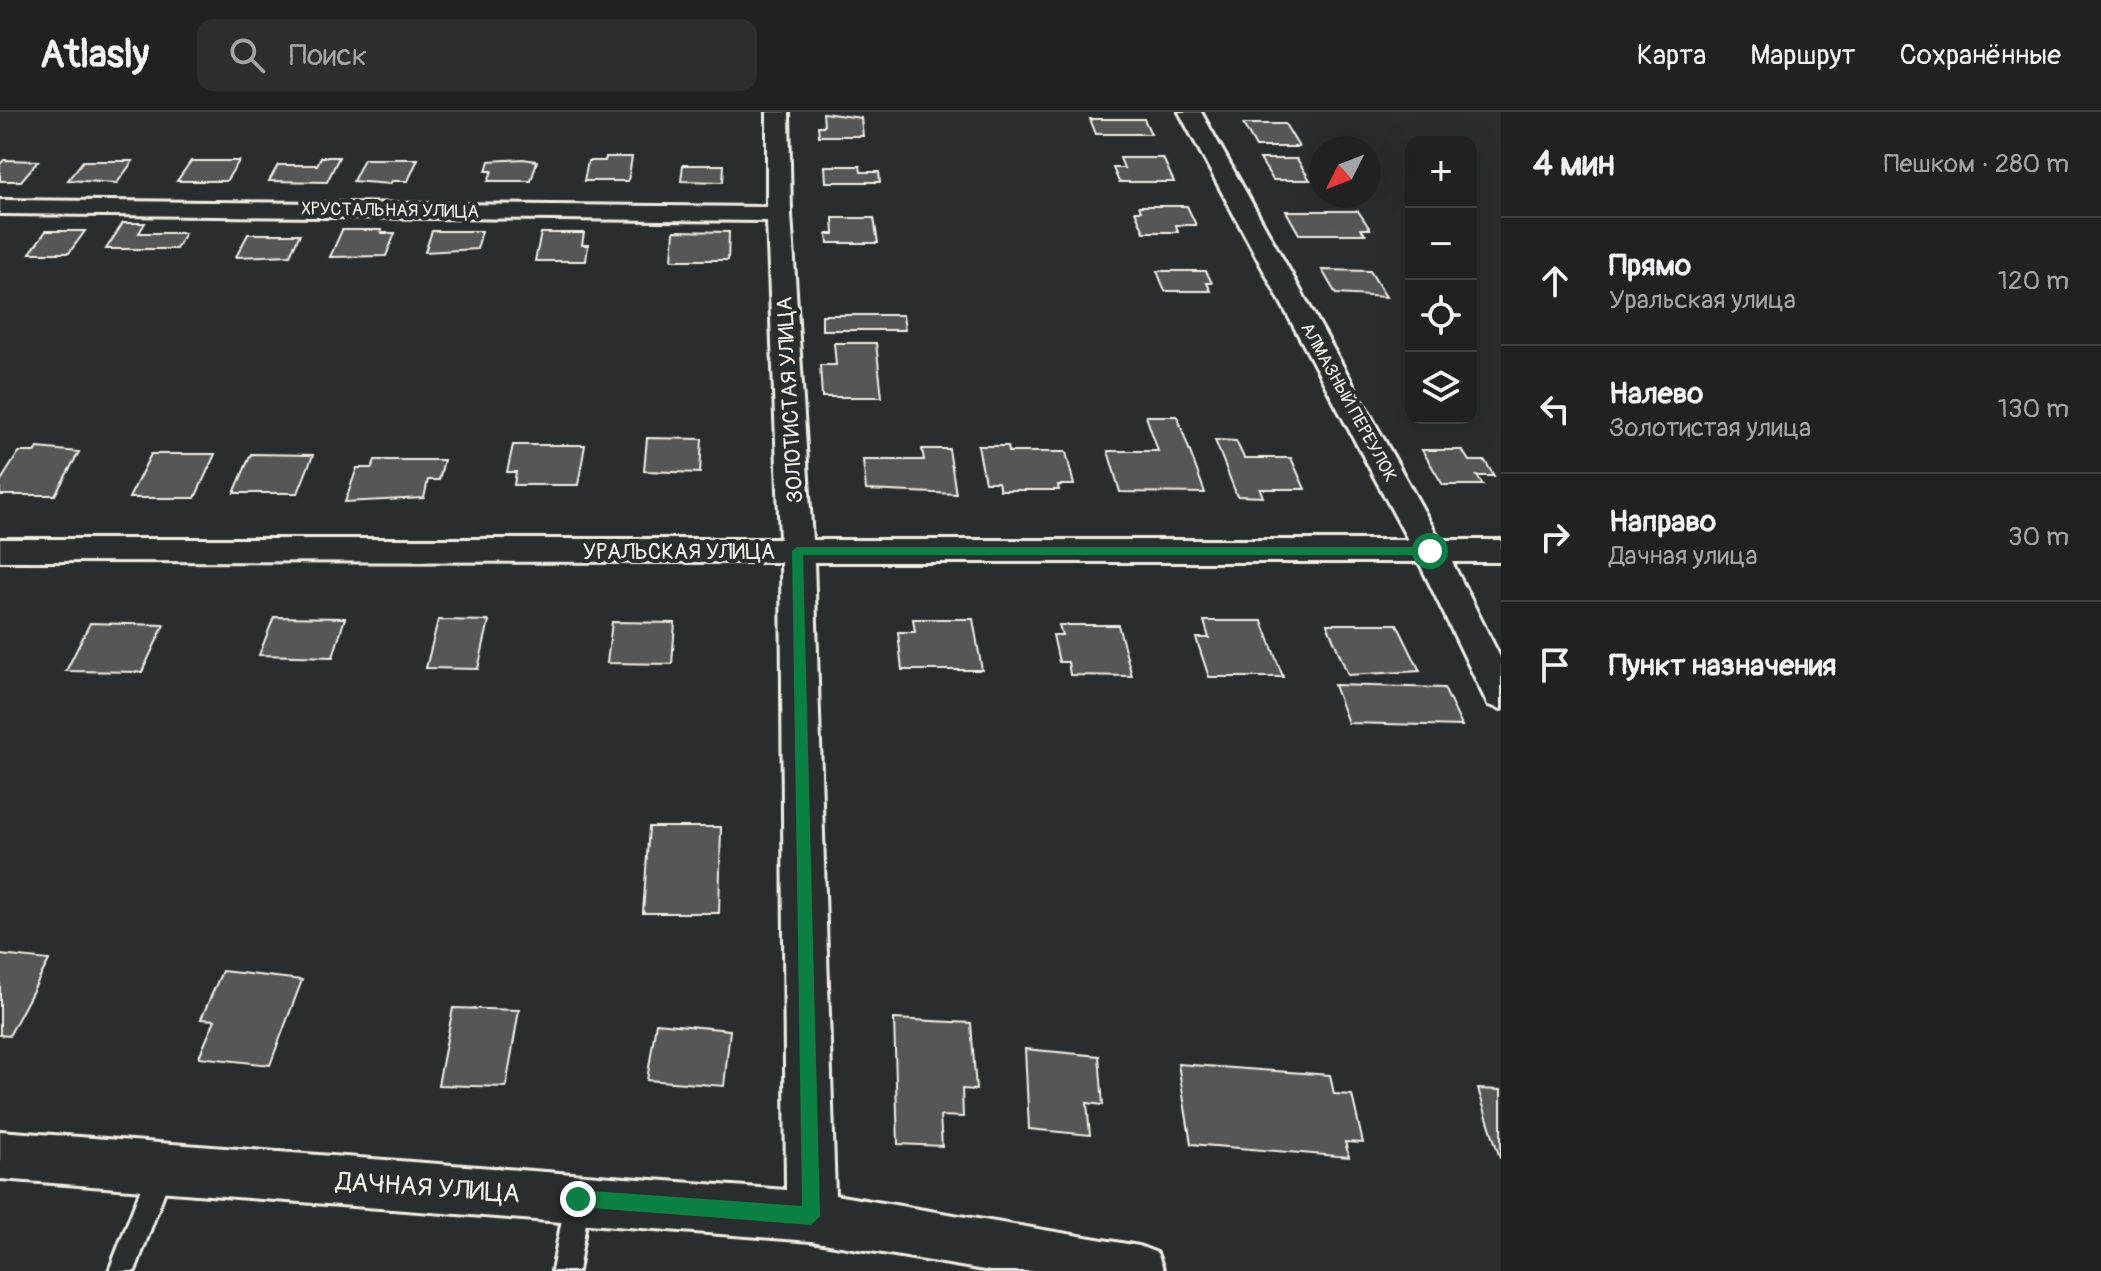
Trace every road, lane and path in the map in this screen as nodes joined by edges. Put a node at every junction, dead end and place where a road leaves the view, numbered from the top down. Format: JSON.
{"nodes":[{"id":1,"x":778,"y":112,"type":"edge"},
{"id":2,"x":1190,"y":112,"type":"edge"},
{"id":3,"x":0,"y":207,"type":"edge"},
{"id":4,"x":779,"y":214,"type":"junction"},
{"id":5,"x":0,"y":550,"type":"edge"},
{"id":6,"x":797,"y":551,"type":"junction"},
{"id":7,"x":1430,"y":551,"type":"junction"},
{"id":8,"x":1501,"y":551,"type":"edge"},
{"id":9,"x":1501,"y":695,"type":"edge"},
{"id":10,"x":0,"y":1155,"type":"edge"},
{"id":11,"x":162,"y":1167,"type":"junction"},
{"id":12,"x":578,"y":1199,"type":"junction"},
{"id":13,"x":811,"y":1216,"type":"junction"},
{"id":14,"x":1016,"y":1261,"type":"edge"},
{"id":15,"x":122,"y":1271,"type":"edge"},
{"id":16,"x":565,"y":1271,"type":"edge"},
{"id":17,"x":1139,"y":1271,"type":"edge"}],
"edges":[{"from":1,"to":4,"type":"street","name":"ЗОЛОТИСТАЯ УЛИЦА"},
{"from":2,"to":7,"type":"street","name":"АЛМАЗНЫЙ ПЕРЕУЛОК"},
{"from":3,"to":4,"type":"street","name":"ХРУСТАЛЬНАЯ УЛИЦА"},
{"from":4,"to":6,"type":"street","name":"ЗОЛОТИСТАЯ УЛИЦА"},
{"from":5,"to":6,"type":"street","name":"УРАЛЬСКАЯ УЛИЦА"},
{"from":6,"to":7,"type":"street","name":"УРАЛЬСКАЯ УЛИЦА"},
{"from":6,"to":13,"type":"street","name":"ЗОЛОТИСТАЯ УЛИЦА"},
{"from":7,"to":8,"type":"street","name":"УРАЛЬСКАЯ УЛИЦА"},
{"from":7,"to":9,"type":"street","name":"АЛМАЗНЫЙ ПЕРЕУЛОК"},
{"from":10,"to":11,"type":"street","name":"ДАЧНАЯ УЛИЦА"},
{"from":11,"to":12,"type":"street","name":"ДАЧНАЯ УЛИЦА"},
{"from":11,"to":15,"type":"lane"},
{"from":12,"to":13,"type":"street","name":"ДАЧНАЯ УЛИЦА"},
{"from":12,"to":16,"type":"lane"},
{"from":13,"to":14,"type":"street","name":"ДАЧНАЯ УЛИЦА"},
{"from":14,"to":17,"type":"street","name":"ДАЧНАЯ УЛИЦА"}]}
